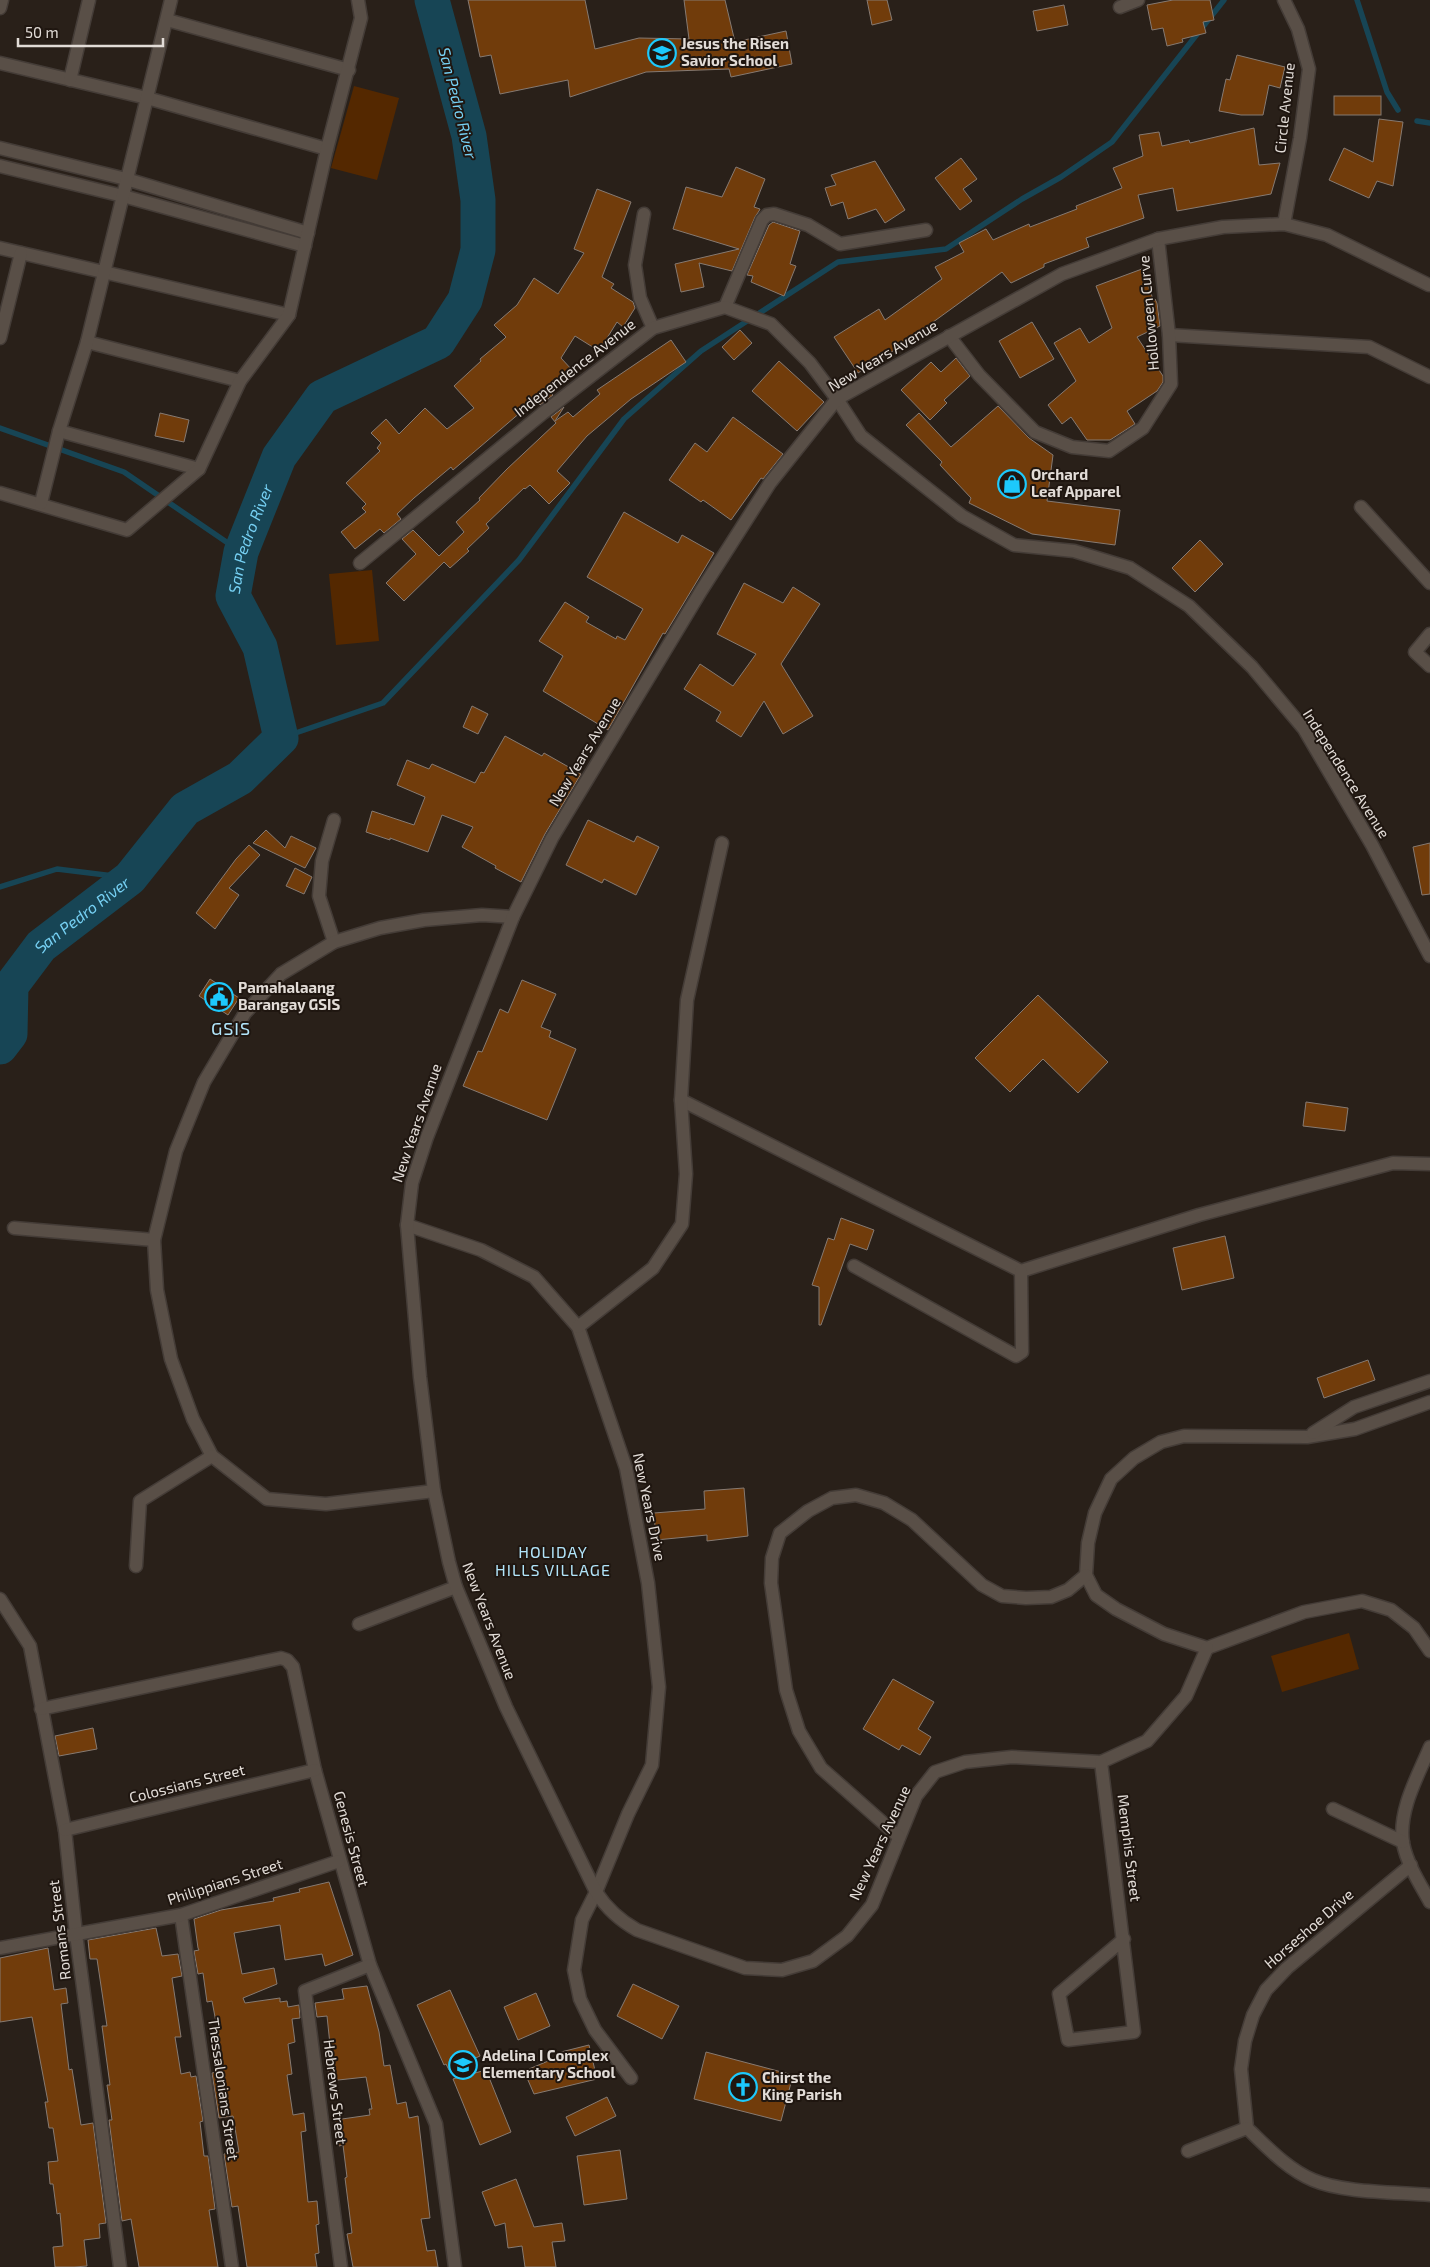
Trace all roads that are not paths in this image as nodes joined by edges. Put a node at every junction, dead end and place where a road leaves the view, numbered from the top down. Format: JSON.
{"nodes":[{"id":1,"x":2,"y":0,"type":"edge"},
{"id":2,"x":89,"y":0,"type":"edge"},
{"id":3,"x":171,"y":0,"type":"edge"},
{"id":4,"x":358,"y":0,"type":"edge"},
{"id":5,"x":1138,"y":0,"type":"edge"},
{"id":6,"x":1284,"y":0,"type":"edge"},
{"id":7,"x":1120,"y":6,"type":"dead end"},
{"id":8,"x":0,"y":8,"type":"edge"},
{"id":9,"x":167,"y":20,"type":"junction"},
{"id":10,"x":0,"y":63,"type":"edge"},
{"id":11,"x":349,"y":70,"type":"junction"},
{"id":12,"x":70,"y":80,"type":"junction"},
{"id":13,"x":147,"y":98,"type":"junction"},
{"id":14,"x":0,"y":148,"type":"edge"},
{"id":15,"x":327,"y":148,"type":"junction"},
{"id":16,"x":0,"y":166,"type":"edge"},
{"id":17,"x":126,"y":179,"type":"junction"},
{"id":18,"x":122,"y":196,"type":"junction"},
{"id":19,"x":644,"y":214,"type":"dead end"},
{"id":20,"x":1284,"y":224,"type":"junction"},
{"id":21,"x":926,"y":230,"type":"dead end"},
{"id":22,"x":308,"y":233,"type":"junction"},
{"id":23,"x":1158,"y":239,"type":"junction"},
{"id":24,"x":305,"y":246,"type":"junction"},
{"id":25,"x":0,"y":248,"type":"edge"},
{"id":26,"x":22,"y":253,"type":"junction"},
{"id":27,"x":103,"y":272,"type":"junction"},
{"id":28,"x":1429,"y":285,"type":"edge"},
{"id":29,"x":728,"y":308,"type":"junction"},
{"id":30,"x":289,"y":315,"type":"junction"},
{"id":31,"x":653,"y":328,"type":"junction"},
{"id":32,"x":1169,"y":335,"type":"junction"},
{"id":33,"x":949,"y":336,"type":"junction"},
{"id":34,"x":0,"y":338,"type":"edge"},
{"id":35,"x":87,"y":342,"type":"junction"},
{"id":36,"x":1430,"y":377,"type":"edge"},
{"id":37,"x":240,"y":381,"type":"junction"},
{"id":38,"x":837,"y":399,"type":"junction"},
{"id":39,"x":59,"y":431,"type":"junction"},
{"id":40,"x":199,"y":468,"type":"junction"},
{"id":41,"x":0,"y":493,"type":"edge"},
{"id":42,"x":41,"y":504,"type":"junction"},
{"id":43,"x":1362,"y":508,"type":"dead end"},
{"id":44,"x":360,"y":563,"type":"dead end"},
{"id":45,"x":1430,"y":583,"type":"edge"},
{"id":46,"x":1430,"y":634,"type":"edge"},
{"id":47,"x":1430,"y":666,"type":"edge"},
{"id":48,"x":334,"y":820,"type":"dead end"},
{"id":49,"x":722,"y":843,"type":"dead end"},
{"id":50,"x":513,"y":918,"type":"junction"},
{"id":51,"x":334,"y":942,"type":"junction"},
{"id":52,"x":1430,"y":956,"type":"edge"},
{"id":53,"x":682,"y":1100,"type":"junction"},
{"id":54,"x":1430,"y":1164,"type":"edge"},
{"id":55,"x":407,"y":1225,"type":"junction"},
{"id":56,"x":14,"y":1228,"type":"dead end"},
{"id":57,"x":154,"y":1240,"type":"junction"},
{"id":58,"x":854,"y":1266,"type":"dead end"},
{"id":59,"x":1021,"y":1271,"type":"junction"},
{"id":60,"x":578,"y":1327,"type":"junction"},
{"id":61,"x":1430,"y":1381,"type":"edge"},
{"id":62,"x":1430,"y":1402,"type":"edge"},
{"id":63,"x":1307,"y":1437,"type":"junction"},
{"id":64,"x":212,"y":1456,"type":"junction"},
{"id":65,"x":434,"y":1491,"type":"junction"},
{"id":66,"x":136,"y":1566,"type":"dead end"},
{"id":67,"x":1086,"y":1575,"type":"junction"},
{"id":68,"x":456,"y":1587,"type":"junction"},
{"id":69,"x":0,"y":1599,"type":"edge"},
{"id":70,"x":359,"y":1624,"type":"dead end"},
{"id":71,"x":1206,"y":1648,"type":"junction"},
{"id":72,"x":1430,"y":1651,"type":"edge"},
{"id":73,"x":41,"y":1709,"type":"junction"},
{"id":74,"x":1430,"y":1747,"type":"edge"},
{"id":75,"x":1101,"y":1762,"type":"junction"},
{"id":76,"x":315,"y":1770,"type":"junction"},
{"id":77,"x":1333,"y":1809,"type":"dead end"},
{"id":78,"x":65,"y":1830,"type":"junction"},
{"id":79,"x":899,"y":1837,"type":"junction"},
{"id":80,"x":1403,"y":1842,"type":"junction"},
{"id":81,"x":340,"y":1861,"type":"junction"},
{"id":82,"x":1411,"y":1865,"type":"junction"},
{"id":83,"x":596,"y":1892,"type":"junction"},
{"id":84,"x":1430,"y":1902,"type":"edge"},
{"id":85,"x":181,"y":1915,"type":"junction"},
{"id":86,"x":76,"y":1934,"type":"junction"},
{"id":87,"x":1124,"y":1939,"type":"junction"},
{"id":88,"x":0,"y":1948,"type":"edge"},
{"id":89,"x":370,"y":1965,"type":"junction"},
{"id":90,"x":631,"y":2078,"type":"dead end"},
{"id":91,"x":1247,"y":2128,"type":"junction"},
{"id":92,"x":1188,"y":2151,"type":"dead end"},
{"id":93,"x":1430,"y":2195,"type":"edge"},
{"id":94,"x":120,"y":2267,"type":"edge"},
{"id":95,"x":232,"y":2267,"type":"edge"},
{"id":96,"x":341,"y":2267,"type":"edge"},
{"id":97,"x":454,"y":2267,"type":"edge"}],
"edges":[{"from":1,"to":8,"type":"street"},
{"from":2,"to":12,"type":"street"},
{"from":3,"to":9,"type":"street"},
{"from":4,"to":11,"type":"street"},
{"from":5,"to":7,"type":"street"},
{"from":6,"to":20,"type":"street","name":"Circle Avenue"},
{"from":9,"to":11,"type":"street"},
{"from":9,"to":13,"type":"street"},
{"from":10,"to":12,"type":"street"},
{"from":11,"to":15,"type":"street"},
{"from":12,"to":13,"type":"street"},
{"from":13,"to":15,"type":"street"},
{"from":13,"to":17,"type":"street"},
{"from":14,"to":17,"type":"street"},
{"from":15,"to":22,"type":"street"},
{"from":16,"to":18,"type":"street"},
{"from":17,"to":18,"type":"street"},
{"from":17,"to":22,"type":"street"},
{"from":18,"to":24,"type":"street"},
{"from":18,"to":27,"type":"street"},
{"from":19,"to":31,"type":"street"},
{"from":20,"to":23,"type":"street","name":"New Years Avenue"},
{"from":20,"to":28,"type":"street","name":"New Years Avenue"},
{"from":21,"to":29,"type":"street"},
{"from":22,"to":24,"type":"street"},
{"from":23,"to":32,"type":"street","name":"Holloween Curve"},
{"from":23,"to":33,"type":"street","name":"New Years Avenue"},
{"from":24,"to":30,"type":"street"},
{"from":25,"to":26,"type":"street"},
{"from":26,"to":27,"type":"street"},
{"from":26,"to":34,"type":"street"},
{"from":27,"to":30,"type":"street"},
{"from":27,"to":35,"type":"street"},
{"from":29,"to":31,"type":"street","name":"Independence Avenue"},
{"from":29,"to":38,"type":"street","name":"Independence Avenue"},
{"from":30,"to":37,"type":"street"},
{"from":31,"to":44,"type":"street","name":"Independence Avenue"},
{"from":32,"to":33,"type":"street","name":"Holloween Curve"},
{"from":32,"to":36,"type":"street"},
{"from":33,"to":38,"type":"street","name":"New Years Avenue"},
{"from":35,"to":37,"type":"street"},
{"from":35,"to":39,"type":"street"},
{"from":37,"to":40,"type":"street"},
{"from":38,"to":50,"type":"street","name":"New Years Avenue"},
{"from":38,"to":52,"type":"street","name":"Independence Avenue"},
{"from":39,"to":40,"type":"street"},
{"from":39,"to":42,"type":"street"},
{"from":40,"to":42,"type":"street"},
{"from":41,"to":42,"type":"street"},
{"from":43,"to":45,"type":"street"},
{"from":46,"to":47,"type":"street"},
{"from":48,"to":51,"type":"street"},
{"from":49,"to":53,"type":"street"},
{"from":50,"to":51,"type":"street"},
{"from":50,"to":55,"type":"street","name":"New Years Avenue"},
{"from":51,"to":57,"type":"street"},
{"from":53,"to":59,"type":"street"},
{"from":53,"to":60,"type":"street"},
{"from":54,"to":59,"type":"street"},
{"from":55,"to":60,"type":"street","name":"New Years Drive"},
{"from":55,"to":65,"type":"street","name":"New Years Avenue"},
{"from":56,"to":57,"type":"street"},
{"from":57,"to":64,"type":"street"},
{"from":58,"to":59,"type":"street"},
{"from":60,"to":83,"type":"street","name":"New Years Drive"},
{"from":61,"to":63,"type":"street"},
{"from":62,"to":63,"type":"street"},
{"from":63,"to":67,"type":"street"},
{"from":64,"to":65,"type":"street"},
{"from":64,"to":66,"type":"street"},
{"from":65,"to":68,"type":"street","name":"New Years Avenue"},
{"from":67,"to":71,"type":"street"},
{"from":67,"to":79,"type":"street"},
{"from":68,"to":70,"type":"street"},
{"from":68,"to":83,"type":"street","name":"New Years Avenue"},
{"from":69,"to":73,"type":"street","name":"Romans Street"},
{"from":71,"to":72,"type":"street"},
{"from":71,"to":75,"type":"street","name":"New Years Avenue"},
{"from":73,"to":76,"type":"street","name":"Genesis Street"},
{"from":73,"to":78,"type":"street","name":"Romans Street"},
{"from":74,"to":80,"type":"street"},
{"from":75,"to":79,"type":"street","name":"New Years Avenue"},
{"from":75,"to":87,"type":"street","name":"Memphis Street"},
{"from":76,"to":78,"type":"street","name":"Colossians Street"},
{"from":76,"to":81,"type":"street","name":"Genesis Street"},
{"from":77,"to":80,"type":"street"},
{"from":78,"to":86,"type":"street","name":"Romans Street"},
{"from":79,"to":83,"type":"street","name":"New Years Avenue"},
{"from":80,"to":82,"type":"street"},
{"from":81,"to":85,"type":"street","name":"Philippians Street"},
{"from":81,"to":89,"type":"street","name":"Genesis Street"},
{"from":82,"to":84,"type":"street"},
{"from":82,"to":91,"type":"street","name":"Horseshoe Drive"},
{"from":83,"to":90,"type":"street","name":"New Years Drive"},
{"from":85,"to":86,"type":"street","name":"Philippians Street"},
{"from":85,"to":95,"type":"street","name":"Thessalonians Street"},
{"from":86,"to":88,"type":"street","name":"Philippians Street"},
{"from":86,"to":94,"type":"street","name":"Romans Street"},
{"from":87,"to":87,"type":"street","name":"Memphis Street"},
{"from":89,"to":96,"type":"street","name":"Hebrews Street"},
{"from":89,"to":97,"type":"street","name":"Genesis Street"},
{"from":91,"to":92,"type":"street"},
{"from":91,"to":93,"type":"street"}]}
